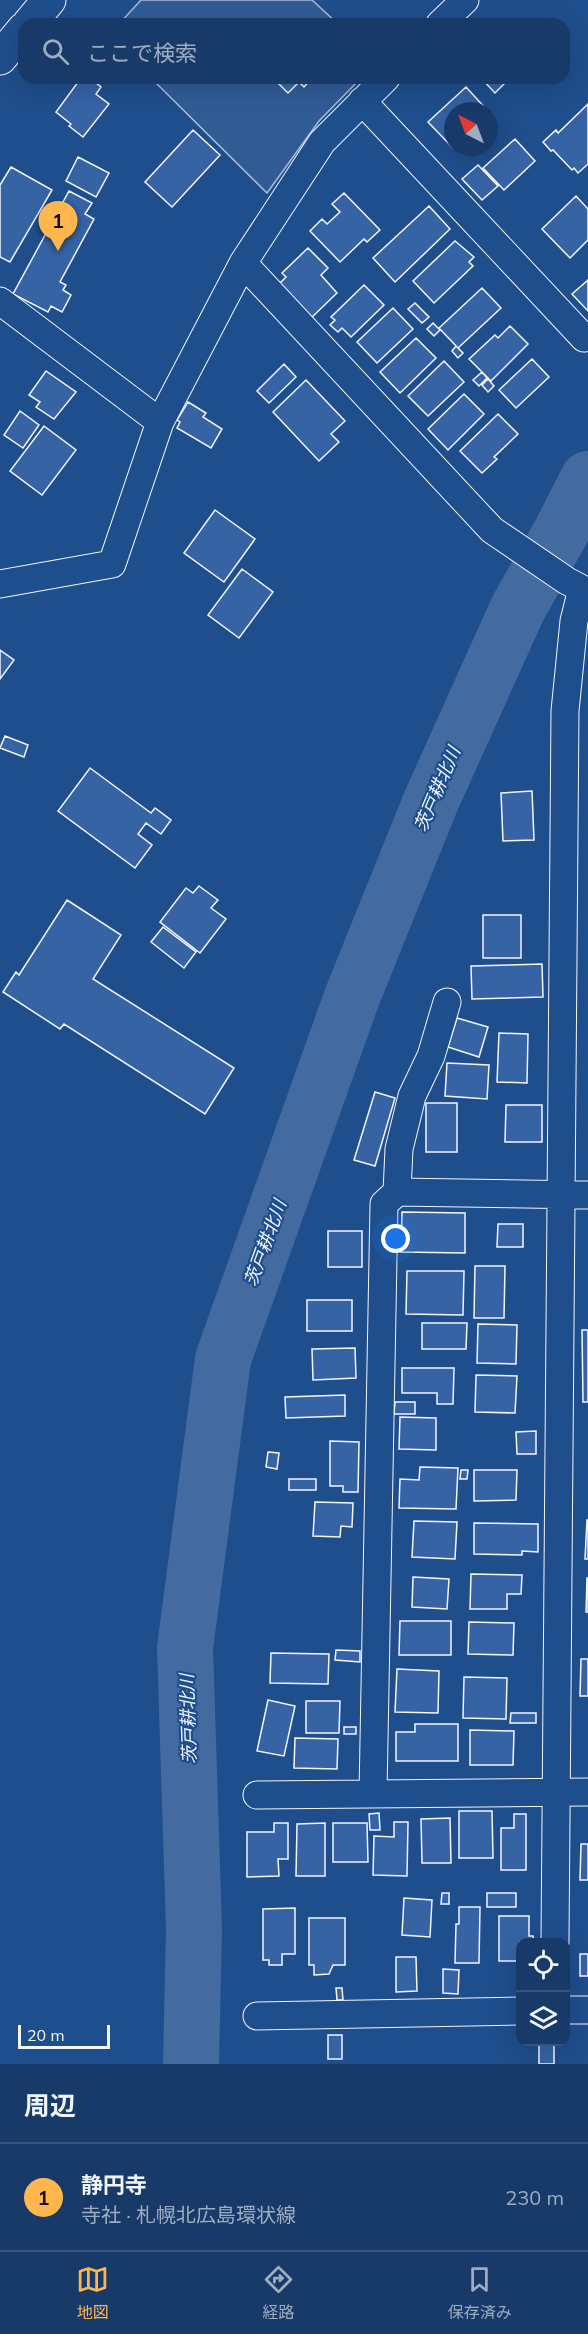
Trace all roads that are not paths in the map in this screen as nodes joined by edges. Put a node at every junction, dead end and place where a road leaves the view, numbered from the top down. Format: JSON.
{"nodes":[{"id":1,"x":49,"y":0,"type":"edge"},
{"id":2,"x":465,"y":0,"type":"edge"},
{"id":3,"x":34,"y":18,"type":"edge"},
{"id":4,"x":446,"y":18,"type":"edge"},
{"id":5,"x":18,"y":36,"type":"edge"},
{"id":6,"x":0,"y":58,"type":"edge"},
{"id":7,"x":380,"y":84,"type":"edge"},
{"id":8,"x":362,"y":101,"type":"junction"},
{"id":9,"x":243,"y":263,"type":"junction"},
{"id":10,"x":0,"y":301,"type":"edge"},
{"id":11,"x":584,"y":338,"type":"dead end"},
{"id":12,"x":160,"y":422,"type":"junction"},
{"id":13,"x":0,"y":584,"type":"edge"},
{"id":14,"x":579,"y":588,"type":"edge"},
{"id":15,"x":447,"y":1002,"type":"dead end"},
{"id":16,"x":397,"y":1192,"type":"junction"},
{"id":17,"x":575,"y":1195,"type":"edge"},
{"id":18,"x":588,"y":1792,"type":"edge"},
{"id":19,"x":556,"y":1793,"type":"junction"},
{"id":20,"x":373,"y":1794,"type":"junction"},
{"id":21,"x":257,"y":1795,"type":"dead end"},
{"id":22,"x":555,"y":1938,"type":"edge"},
{"id":23,"x":570,"y":2010,"type":"edge"},
{"id":24,"x":588,"y":2010,"type":"edge"},
{"id":25,"x":516,"y":2011,"type":"edge"},
{"id":26,"x":257,"y":2016,"type":"dead end"}],
"edges":[{"from":1,"to":3,"type":"main road"},
{"from":2,"to":4,"type":"street"},
{"from":5,"to":6,"type":"main road"},
{"from":7,"to":8,"type":"street"},
{"from":8,"to":9,"type":"street"},
{"from":8,"to":11,"type":"street"},
{"from":9,"to":12,"type":"street"},
{"from":9,"to":14,"type":"street"},
{"from":10,"to":12,"type":"street"},
{"from":12,"to":13,"type":"street"},
{"from":14,"to":17,"type":"street"},
{"from":15,"to":16,"type":"street"},
{"from":16,"to":17,"type":"street"},
{"from":16,"to":20,"type":"street"},
{"from":17,"to":19,"type":"street"},
{"from":18,"to":19,"type":"street"},
{"from":19,"to":20,"type":"street"},
{"from":19,"to":22,"type":"street"},
{"from":20,"to":21,"type":"street"},
{"from":23,"to":24,"type":"street"},
{"from":25,"to":26,"type":"street"}]}
